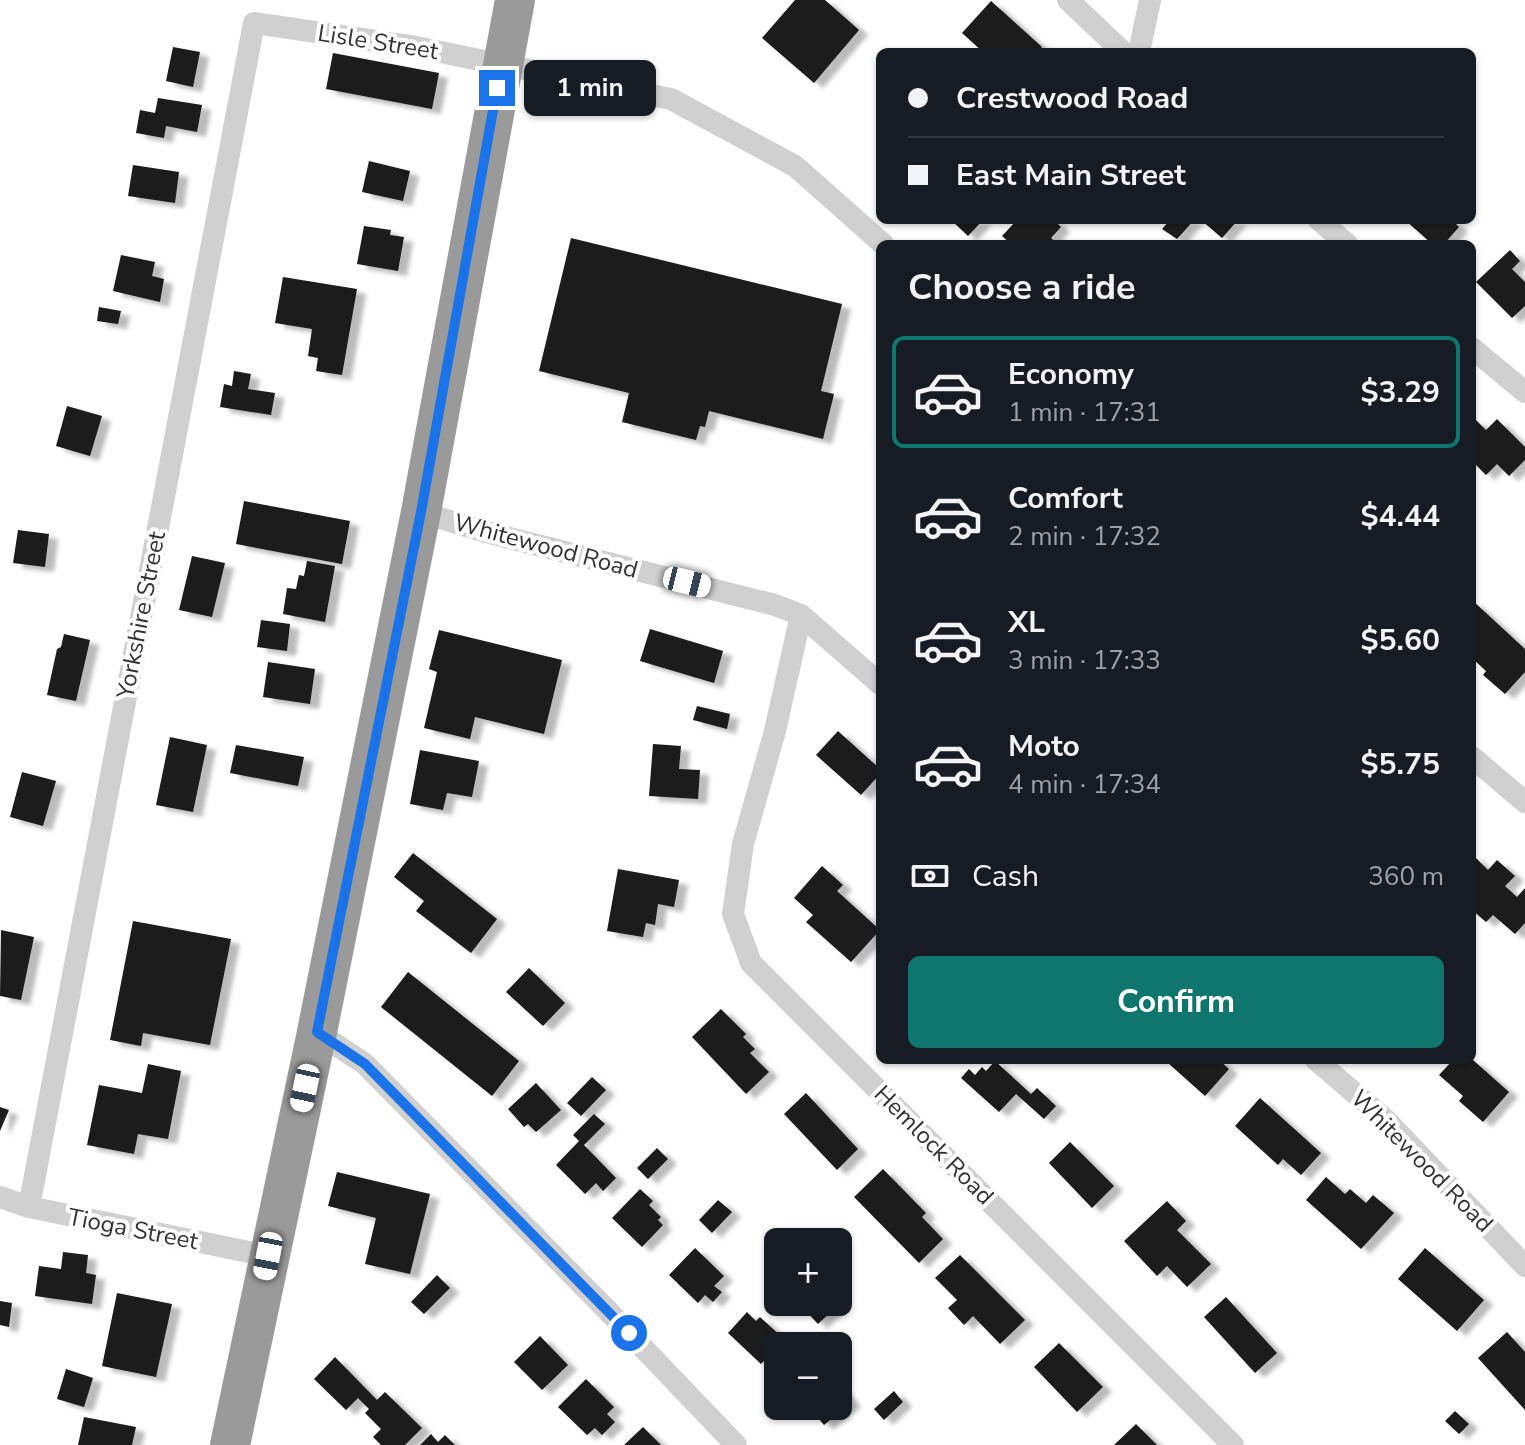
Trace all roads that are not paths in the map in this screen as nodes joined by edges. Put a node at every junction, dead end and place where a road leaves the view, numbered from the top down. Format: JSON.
{"nodes":[{"id":1,"x":515,"y":0,"type":"edge"},
{"id":2,"x":1068,"y":0,"type":"edge"},
{"id":3,"x":1150,"y":0,"type":"edge"},
{"id":4,"x":254,"y":23,"type":"joint"},
{"id":5,"x":1119,"y":48,"type":"edge"},
{"id":6,"x":1140,"y":48,"type":"edge"},
{"id":7,"x":502,"y":62,"type":"junction"},
{"id":8,"x":1324,"y":224,"type":"edge"},
{"id":9,"x":878,"y":240,"type":"edge"},
{"id":10,"x":1342,"y":240,"type":"edge"},
{"id":11,"x":1476,"y":351,"type":"edge"},
{"id":12,"x":1525,"y":392,"type":"edge"},
{"id":13,"x":421,"y":512,"type":"junction"},
{"id":14,"x":801,"y":615,"type":"junction"},
{"id":15,"x":876,"y":681,"type":"edge"},
{"id":16,"x":1476,"y":760,"type":"edge"},
{"id":17,"x":1525,"y":802,"type":"edge"},
{"id":18,"x":317,"y":1032,"type":"junction"},
{"id":19,"x":1321,"y":1064,"type":"edge"},
{"id":20,"x":0,"y":1197,"type":"edge"},
{"id":21,"x":29,"y":1207,"type":"junction"},
{"id":22,"x":268,"y":1256,"type":"junction"},
{"id":23,"x":1525,"y":1266,"type":"edge"},
{"id":24,"x":230,"y":1445,"type":"edge"},
{"id":25,"x":736,"y":1445,"type":"edge"},
{"id":26,"x":1233,"y":1445,"type":"edge"}],
"edges":[{"from":1,"to":7,"type":"highway"},
{"from":2,"to":5,"type":"street"},
{"from":3,"to":6,"type":"street"},
{"from":4,"to":7,"type":"street","name":"Lisle Street"},
{"from":4,"to":21,"type":"street","name":"Yorkshire Street"},
{"from":7,"to":9,"type":"street","name":"Lisle Street"},
{"from":7,"to":13,"type":"highway"},
{"from":8,"to":10,"type":"street"},
{"from":11,"to":12,"type":"street"},
{"from":13,"to":14,"type":"street","name":"Whitewood Road"},
{"from":13,"to":18,"type":"highway"},
{"from":14,"to":15,"type":"street","name":"Whitewood Road"},
{"from":14,"to":26,"type":"street","name":"Hemlock Road"},
{"from":16,"to":17,"type":"street"},
{"from":18,"to":22,"type":"highway"},
{"from":18,"to":25,"type":"street"},
{"from":19,"to":23,"type":"street","name":"Whitewood Road"},
{"from":20,"to":21,"type":"street","name":"Tioga Street"},
{"from":21,"to":22,"type":"street","name":"Tioga Street"},
{"from":22,"to":24,"type":"highway"}]}
